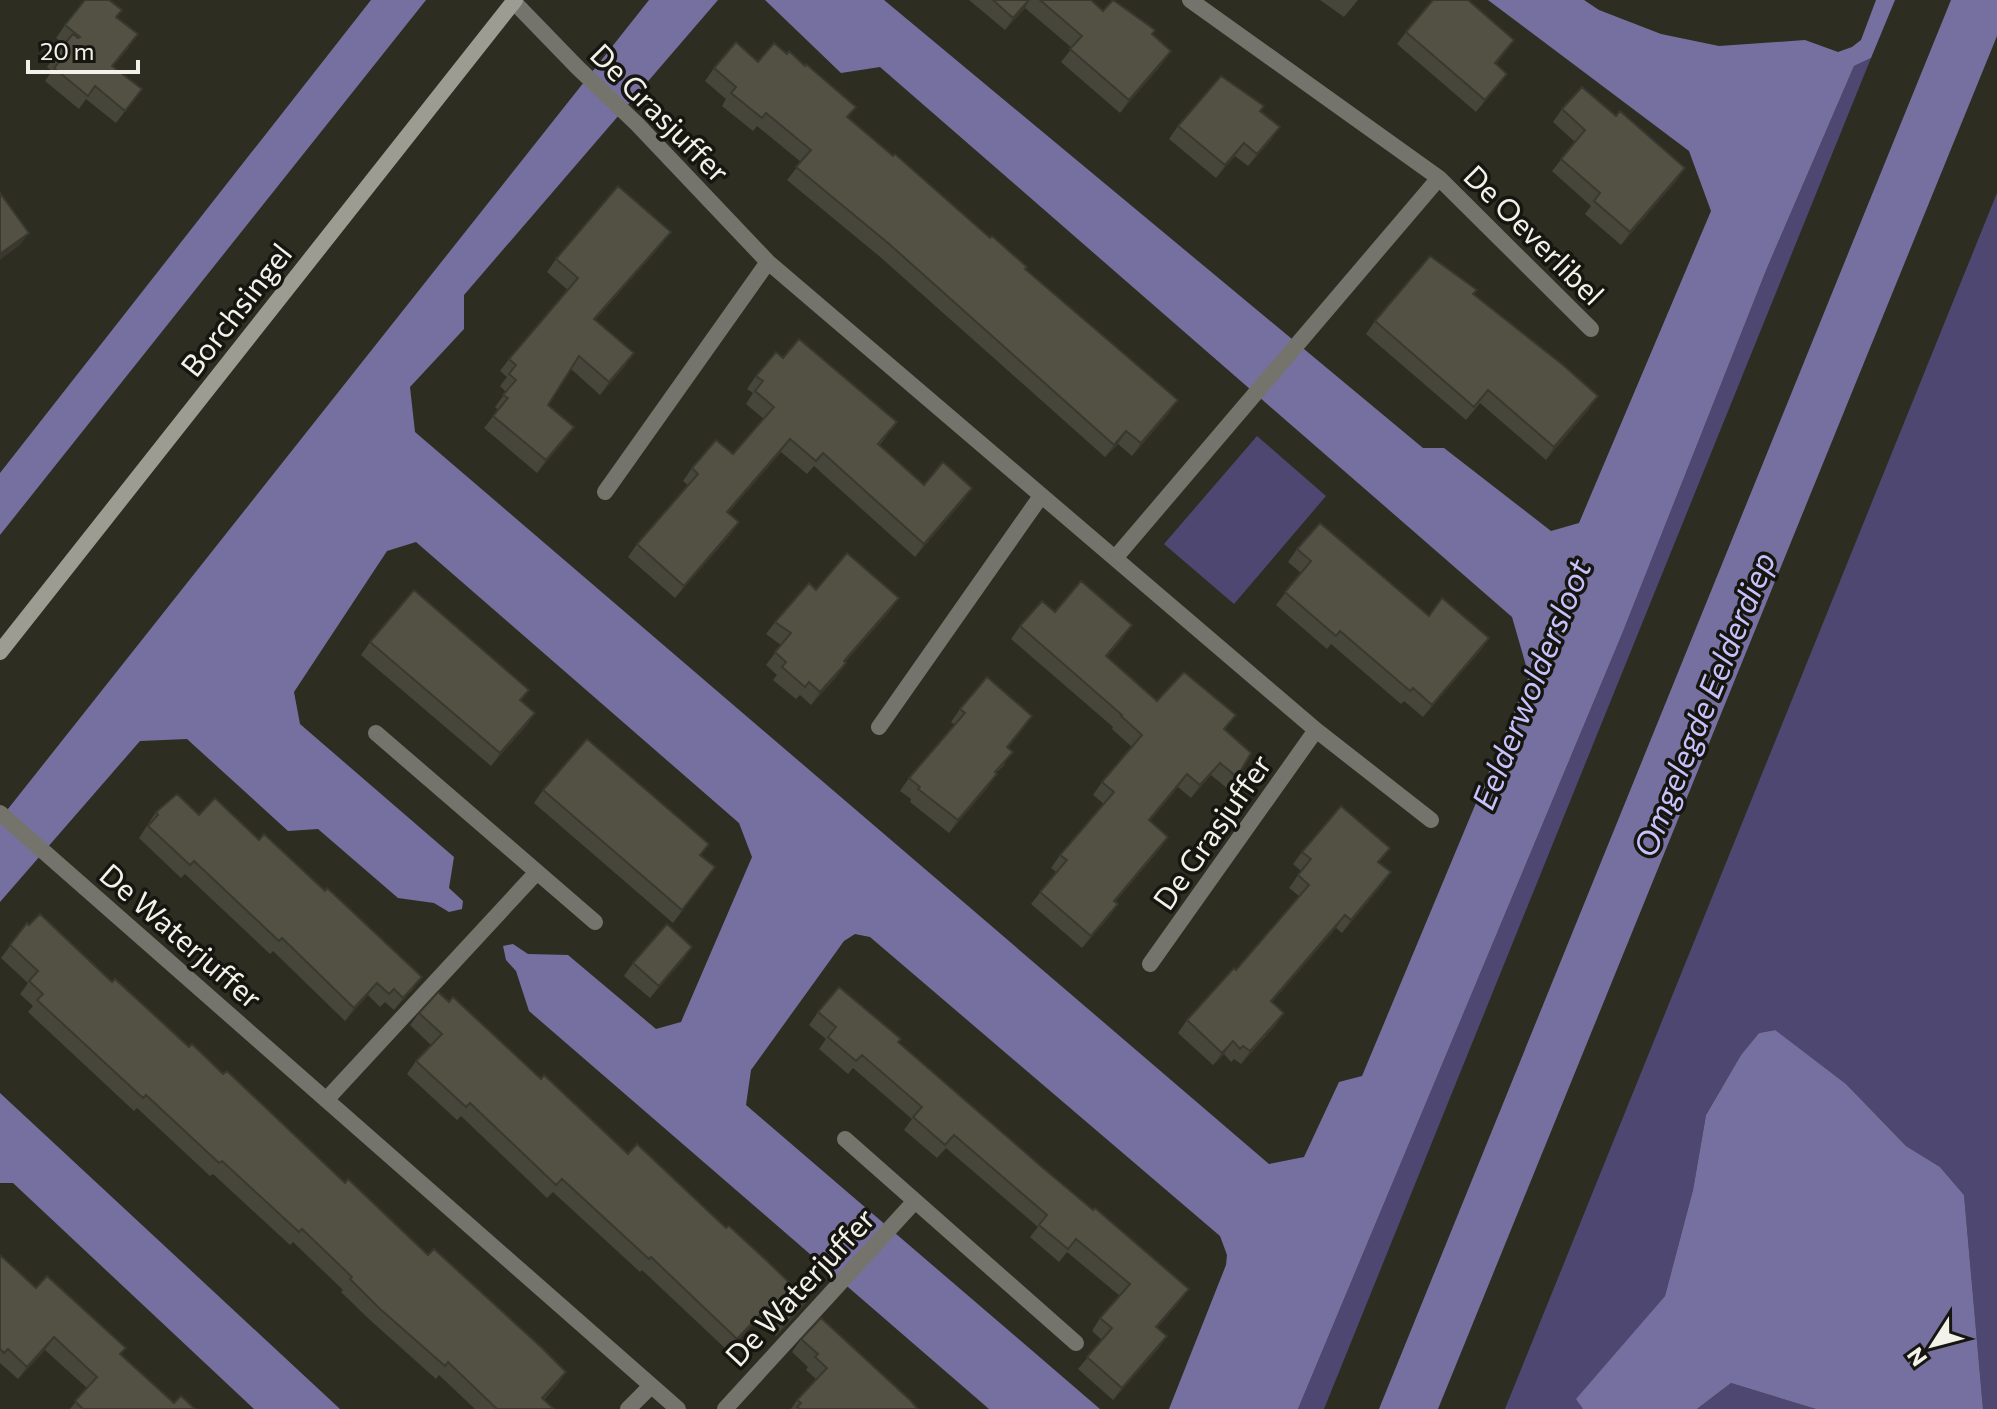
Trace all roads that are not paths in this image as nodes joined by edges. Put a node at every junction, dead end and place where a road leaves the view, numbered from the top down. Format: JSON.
{"nodes":[{"id":1,"x":1190,"y":0,"type":"edge"},
{"id":2,"x":514,"y":1,"type":"edge"},
{"id":3,"x":1439,"y":178,"type":"junction"},
{"id":4,"x":768,"y":262,"type":"junction"},
{"id":5,"x":1591,"y":329,"type":"dead end"},
{"id":6,"x":605,"y":492,"type":"dead end"},
{"id":7,"x":1041,"y":496,"type":"junction"},
{"id":8,"x":1116,"y":557,"type":"junction"},
{"id":9,"x":0,"y":652,"type":"edge"},
{"id":10,"x":879,"y":727,"type":"dead end"},
{"id":11,"x":1316,"y":730,"type":"junction"},
{"id":12,"x":376,"y":733,"type":"dead end"},
{"id":13,"x":0,"y":813,"type":"edge"},
{"id":14,"x":1431,"y":820,"type":"dead end"},
{"id":15,"x":537,"y":872,"type":"junction"},
{"id":16,"x":595,"y":922,"type":"dead end"},
{"id":17,"x":1150,"y":964,"type":"dead end"},
{"id":18,"x":326,"y":1100,"type":"junction"},
{"id":19,"x":845,"y":1139,"type":"dead end"},
{"id":20,"x":915,"y":1201,"type":"junction"},
{"id":21,"x":1076,"y":1343,"type":"dead end"},
{"id":22,"x":651,"y":1386,"type":"junction"},
{"id":23,"x":628,"y":1409,"type":"edge"},
{"id":24,"x":678,"y":1409,"type":"edge"},
{"id":25,"x":725,"y":1409,"type":"edge"}],
"edges":[{"from":1,"to":3,"type":"street","name":"De Oeverlibel"},
{"from":2,"to":4,"type":"street","name":"De Grasjuffer"},
{"from":2,"to":9,"type":"main road","name":"Borchsingel"},
{"from":3,"to":5,"type":"street","name":"De Oeverlibel"},
{"from":3,"to":8,"type":"street","name":"De Oeverlibel"},
{"from":4,"to":6,"type":"street"},
{"from":4,"to":7,"type":"street","name":"De Grasjuffer"},
{"from":7,"to":8,"type":"street","name":"De Grasjuffer"},
{"from":7,"to":10,"type":"street"},
{"from":8,"to":11,"type":"street","name":"De Grasjuffer"},
{"from":11,"to":14,"type":"street","name":"De Grasjuffer"},
{"from":11,"to":17,"type":"street","name":"De Grasjuffer"},
{"from":12,"to":15,"type":"street"},
{"from":13,"to":18,"type":"street","name":"De Waterjuffer"},
{"from":15,"to":16,"type":"street"},
{"from":15,"to":18,"type":"street"},
{"from":18,"to":22,"type":"street","name":"De Waterjuffer"},
{"from":19,"to":20,"type":"street","name":"De Waterjuffer"},
{"from":20,"to":21,"type":"street","name":"De Waterjuffer"},
{"from":20,"to":25,"type":"street","name":"De Waterjuffer"},
{"from":22,"to":23,"type":"street"},
{"from":22,"to":24,"type":"street","name":"De Waterjuffer"}]}
